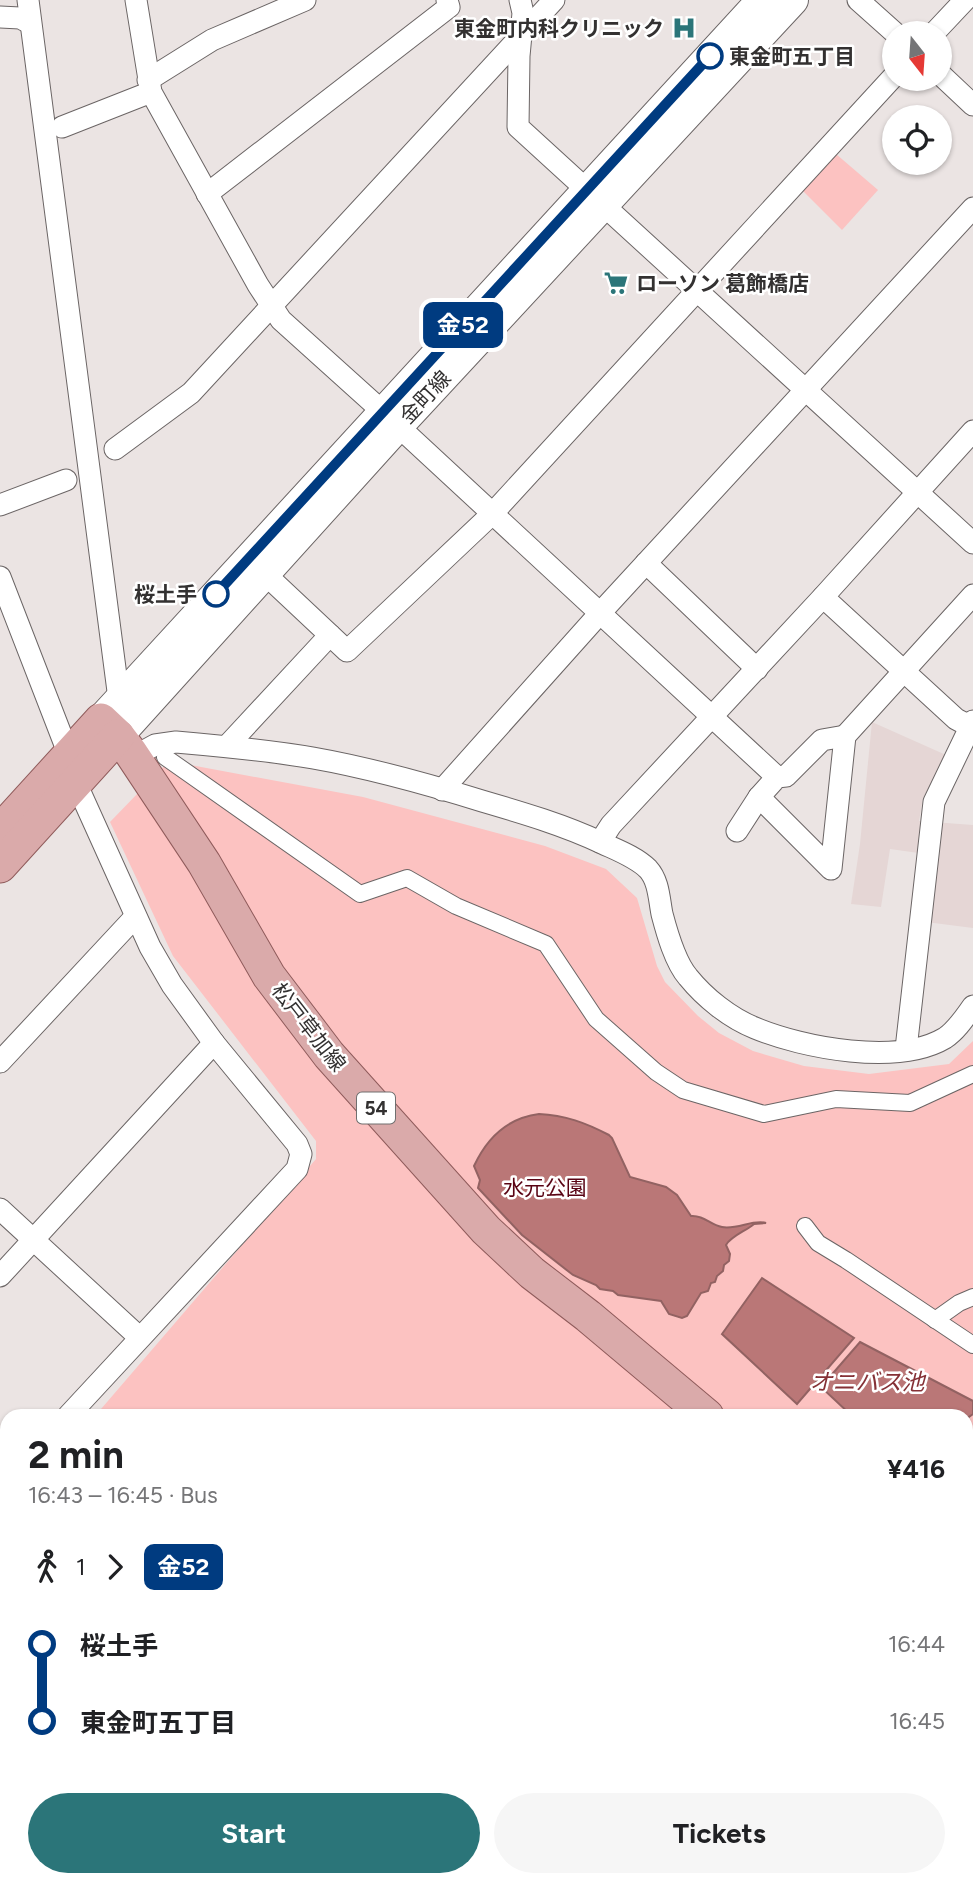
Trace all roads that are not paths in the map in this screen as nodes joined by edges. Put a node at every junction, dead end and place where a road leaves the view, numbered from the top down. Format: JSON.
{"nodes":[{"id":1,"x":28,"y":0,"type":"edge"},
{"id":2,"x":136,"y":0,"type":"edge"},
{"id":3,"x":305,"y":0,"type":"edge"},
{"id":4,"x":447,"y":0,"type":"edge"},
{"id":5,"x":520,"y":0,"type":"edge"},
{"id":6,"x":554,"y":0,"type":"edge"},
{"id":7,"x":762,"y":0,"type":"edge"},
{"id":8,"x":793,"y":0,"type":"edge"},
{"id":9,"x":858,"y":0,"type":"edge"},
{"id":10,"x":965,"y":0,"type":"edge"},
{"id":11,"x":0,"y":17,"type":"edge"},
{"id":12,"x":882,"y":21,"type":"edge"},
{"id":13,"x":945,"y":21,"type":"edge"},
{"id":14,"x":30,"y":23,"type":"junction"},
{"id":15,"x":522,"y":34,"type":"junction"},
{"id":16,"x":952,"y":85,"type":"edge"},
{"id":17,"x":150,"y":86,"type":"junction"},
{"id":18,"x":882,"y":89,"type":"edge"},
{"id":19,"x":973,"y":105,"type":"edge"},
{"id":20,"x":62,"y":127,"type":"dead end"},
{"id":21,"x":207,"y":194,"type":"junction"},
{"id":22,"x":595,"y":197,"type":"junction"},
{"id":23,"x":973,"y":208,"type":"edge"},
{"id":24,"x":698,"y":290,"type":"junction"},
{"id":25,"x":271,"y":306,"type":"junction"},
{"id":26,"x":806,"y":390,"type":"junction"},
{"id":27,"x":390,"y":419,"type":"junction"},
{"id":28,"x":973,"y":431,"type":"edge"},
{"id":29,"x":115,"y":449,"type":"dead end"},
{"id":30,"x":66,"y":480,"type":"dead end"},
{"id":31,"x":916,"y":492,"type":"junction"},
{"id":32,"x":0,"y":505,"type":"edge"},
{"id":33,"x":492,"y":514,"type":"junction"},
{"id":34,"x":973,"y":543,"type":"edge"},
{"id":35,"x":646,"y":563,"type":"junction"},
{"id":36,"x":265,"y":574,"type":"junction"},
{"id":37,"x":0,"y":577,"type":"edge"},
{"id":38,"x":973,"y":595,"type":"edge"},
{"id":39,"x":823,"y":597,"type":"junction"},
{"id":40,"x":601,"y":612,"type":"junction"},
{"id":41,"x":330,"y":635,"type":"junction"},
{"id":42,"x":757,"y":669,"type":"junction"},
{"id":43,"x":905,"y":672,"type":"junction"},
{"id":44,"x":712,"y":717,"type":"junction"},
{"id":45,"x":972,"y":725,"type":"edge"},
{"id":46,"x":127,"y":734,"type":"junction"},
{"id":47,"x":845,"y":736,"type":"junction"},
{"id":48,"x":227,"y":746,"type":"junction"},
{"id":49,"x":73,"y":769,"type":"junction"},
{"id":50,"x":777,"y":777,"type":"junction"},
{"id":51,"x":442,"y":789,"type":"junction"},
{"id":52,"x":759,"y":797,"type":"junction"},
{"id":53,"x":0,"y":831,"type":"edge"},
{"id":54,"x":737,"y":831,"type":"dead end"},
{"id":55,"x":600,"y":842,"type":"junction"},
{"id":56,"x":0,"y":866,"type":"edge"},
{"id":57,"x":135,"y":917,"type":"junction"},
{"id":58,"x":973,"y":1006,"type":"edge"},
{"id":59,"x":214,"y":1043,"type":"junction"},
{"id":60,"x":906,"y":1049,"type":"junction"},
{"id":61,"x":0,"y":1062,"type":"edge"},
{"id":62,"x":973,"y":1074,"type":"edge"},
{"id":63,"x":0,"y":1209,"type":"edge"},
{"id":64,"x":805,"y":1226,"type":"dead end"},
{"id":65,"x":34,"y":1240,"type":"junction"},
{"id":66,"x":0,"y":1276,"type":"edge"},
{"id":67,"x":973,"y":1297,"type":"edge"},
{"id":68,"x":935,"y":1320,"type":"junction"},
{"id":69,"x":139,"y":1337,"type":"junction"},
{"id":70,"x":973,"y":1345,"type":"edge"},
{"id":71,"x":74,"y":1409,"type":"edge"},
{"id":72,"x":699,"y":1409,"type":"edge"}],
"edges":[{"from":1,"to":14,"type":"street"},
{"from":2,"to":17,"type":"street"},
{"from":3,"to":17,"type":"street"},
{"from":4,"to":21,"type":"street"},
{"from":5,"to":15,"type":"street"},
{"from":6,"to":15,"type":"street"},
{"from":7,"to":22,"type":"main road","name":"金町線"},
{"from":8,"to":22,"type":"main road","name":"金町線"},
{"from":9,"to":12,"type":"street"},
{"from":10,"to":13,"type":"street"},
{"from":11,"to":14,"type":"street"},
{"from":14,"to":46,"type":"street"},
{"from":15,"to":22,"type":"street"},
{"from":15,"to":25,"type":"street"},
{"from":16,"to":19,"type":"street"},
{"from":17,"to":20,"type":"street"},
{"from":17,"to":21,"type":"street"},
{"from":18,"to":24,"type":"street"},
{"from":21,"to":25,"type":"street"},
{"from":22,"to":24,"type":"street"},
{"from":22,"to":27,"type":"main road","name":"金町線"},
{"from":23,"to":26,"type":"street"},
{"from":24,"to":26,"type":"street"},
{"from":24,"to":33,"type":"street"},
{"from":25,"to":27,"type":"street"},
{"from":25,"to":29,"type":"street"},
{"from":26,"to":31,"type":"street"},
{"from":26,"to":35,"type":"street"},
{"from":27,"to":33,"type":"street"},
{"from":27,"to":36,"type":"main road","name":"金町線"},
{"from":27,"to":46,"type":"main road","name":"金町線"},
{"from":28,"to":31,"type":"street"},
{"from":30,"to":32,"type":"street"},
{"from":31,"to":34,"type":"street"},
{"from":31,"to":39,"type":"street"},
{"from":33,"to":40,"type":"street"},
{"from":33,"to":41,"type":"street"},
{"from":35,"to":40,"type":"street"},
{"from":35,"to":42,"type":"street"},
{"from":36,"to":41,"type":"street"},
{"from":36,"to":46,"type":"main road","name":"金町線"},
{"from":37,"to":49,"type":"street"},
{"from":38,"to":43,"type":"street"},
{"from":39,"to":42,"type":"street"},
{"from":39,"to":43,"type":"street"},
{"from":40,"to":44,"type":"street"},
{"from":40,"to":51,"type":"street"},
{"from":41,"to":48,"type":"street"},
{"from":42,"to":44,"type":"street"},
{"from":43,"to":45,"type":"street"},
{"from":43,"to":47,"type":"street"},
{"from":44,"to":50,"type":"street"},
{"from":44,"to":55,"type":"street"},
{"from":45,"to":60,"type":"street"},
{"from":46,"to":48,"type":"street"},
{"from":46,"to":49,"type":"main road"},
{"from":46,"to":62,"type":"street"},
{"from":46,"to":72,"type":"main road","name":"松戸草加線","number":"54"},
{"from":47,"to":50,"type":"street"},
{"from":47,"to":52,"type":"street"},
{"from":48,"to":51,"type":"street"},
{"from":49,"to":53,"type":"main road"},
{"from":49,"to":56,"type":"main road"},
{"from":49,"to":57,"type":"street"},
{"from":50,"to":52,"type":"street"},
{"from":51,"to":55,"type":"street"},
{"from":52,"to":54,"type":"street"},
{"from":55,"to":60,"type":"street"},
{"from":57,"to":59,"type":"street"},
{"from":57,"to":61,"type":"street"},
{"from":58,"to":60,"type":"street"},
{"from":59,"to":65,"type":"street"},
{"from":59,"to":69,"type":"street"},
{"from":63,"to":65,"type":"street"},
{"from":64,"to":68,"type":"street"},
{"from":65,"to":66,"type":"street"},
{"from":65,"to":69,"type":"street"},
{"from":67,"to":68,"type":"street"},
{"from":68,"to":70,"type":"street"},
{"from":69,"to":71,"type":"street"}]}
